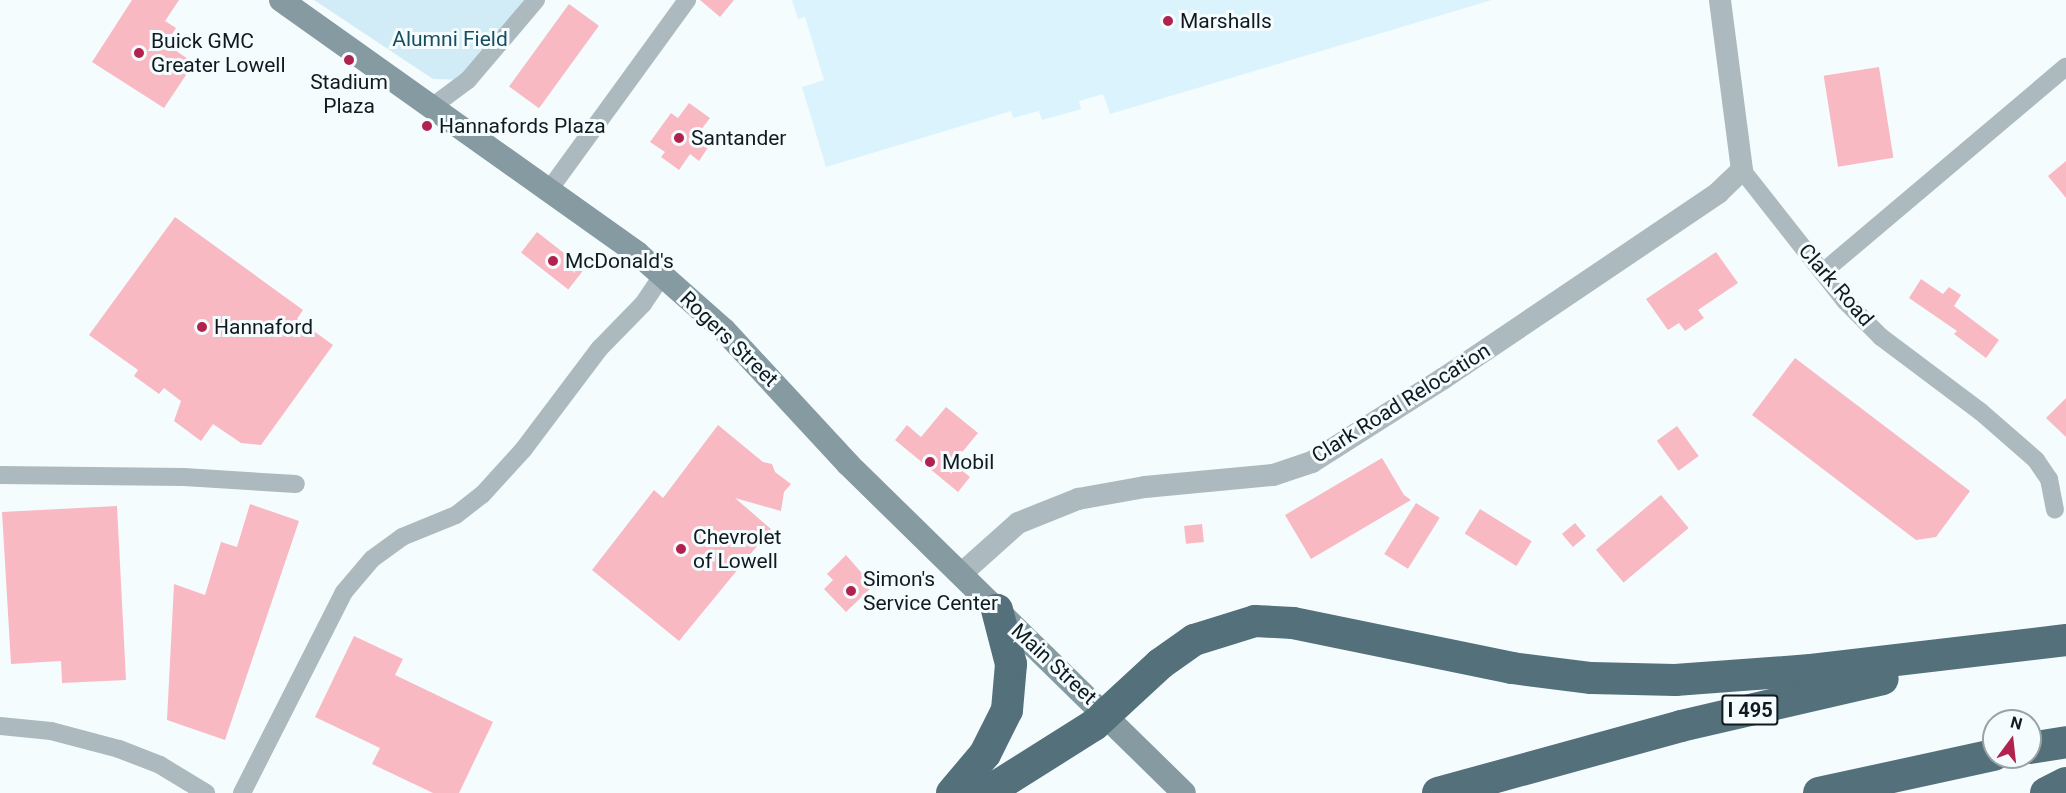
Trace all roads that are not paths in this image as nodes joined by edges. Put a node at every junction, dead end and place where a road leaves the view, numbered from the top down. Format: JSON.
{"nodes":[{"id":1,"x":281,"y":0,"type":"edge"},
{"id":2,"x":536,"y":0,"type":"edge"},
{"id":3,"x":687,"y":0,"type":"edge"},
{"id":4,"x":1720,"y":0,"type":"edge"},
{"id":5,"x":2066,"y":67,"type":"edge"},
{"id":6,"x":432,"y":106,"type":"junction"},
{"id":7,"x":1742,"y":170,"type":"junction"},
{"id":8,"x":549,"y":190,"type":"junction"},
{"id":9,"x":1823,"y":272,"type":"junction"},
{"id":10,"x":662,"y":276,"type":"junction"},
{"id":11,"x":0,"y":475,"type":"edge"},
{"id":12,"x":296,"y":484,"type":"dead end"},
{"id":13,"x":870,"y":485,"type":"joint"},
{"id":14,"x":2055,"y":509,"type":"dead end"},
{"id":15,"x":962,"y":574,"type":"junction"},
{"id":16,"x":997,"y":610,"type":"junction"},
{"id":17,"x":2066,"y":641,"type":"edge"},
{"id":18,"x":1107,"y":714,"type":"junction"},
{"id":19,"x":0,"y":726,"type":"edge"},
{"id":20,"x":2066,"y":742,"type":"edge"},
{"id":21,"x":2042,"y":746,"type":"edge"},
{"id":22,"x":1982,"y":758,"type":"edge"},
{"id":23,"x":2066,"y":783,"type":"edge"},
{"id":24,"x":206,"y":793,"type":"edge"},
{"id":25,"x":242,"y":793,"type":"edge"},
{"id":26,"x":952,"y":793,"type":"edge"},
{"id":27,"x":986,"y":793,"type":"edge"},
{"id":28,"x":1185,"y":793,"type":"edge"},
{"id":29,"x":1438,"y":793,"type":"edge"},
{"id":30,"x":1819,"y":793,"type":"edge"},
{"id":31,"x":2046,"y":793,"type":"edge"}],
"edges":[{"from":1,"to":6,"type":"main road","name":"Rogers Street"},
{"from":2,"to":6,"type":"street"},
{"from":3,"to":8,"type":"street"},
{"from":4,"to":7,"type":"street"},
{"from":5,"to":9,"type":"street"},
{"from":6,"to":8,"type":"main road","name":"Rogers Street"},
{"from":7,"to":9,"type":"street","name":"Clark Road"},
{"from":7,"to":15,"type":"street","name":"Clark Road Relocation"},
{"from":8,"to":10,"type":"main road","name":"Rogers Street"},
{"from":9,"to":14,"type":"street","name":"Clark Road"},
{"from":10,"to":13,"type":"main road","name":"Rogers Street"},
{"from":10,"to":25,"type":"street"},
{"from":11,"to":12,"type":"street"},
{"from":13,"to":15,"type":"main road","name":"Main Street"},
{"from":15,"to":16,"type":"main road","name":"Main Street"},
{"from":16,"to":18,"type":"main road","name":"Main Street"},
{"from":16,"to":26,"type":"highway"},
{"from":17,"to":18,"type":"highway"},
{"from":17,"to":29,"type":"highway","number":"I 495"},
{"from":18,"to":27,"type":"highway"},
{"from":18,"to":28,"type":"main road","name":"Main Street"},
{"from":19,"to":24,"type":"street"},
{"from":20,"to":21,"type":"highway"},
{"from":22,"to":30,"type":"highway"},
{"from":23,"to":31,"type":"highway"}]}
